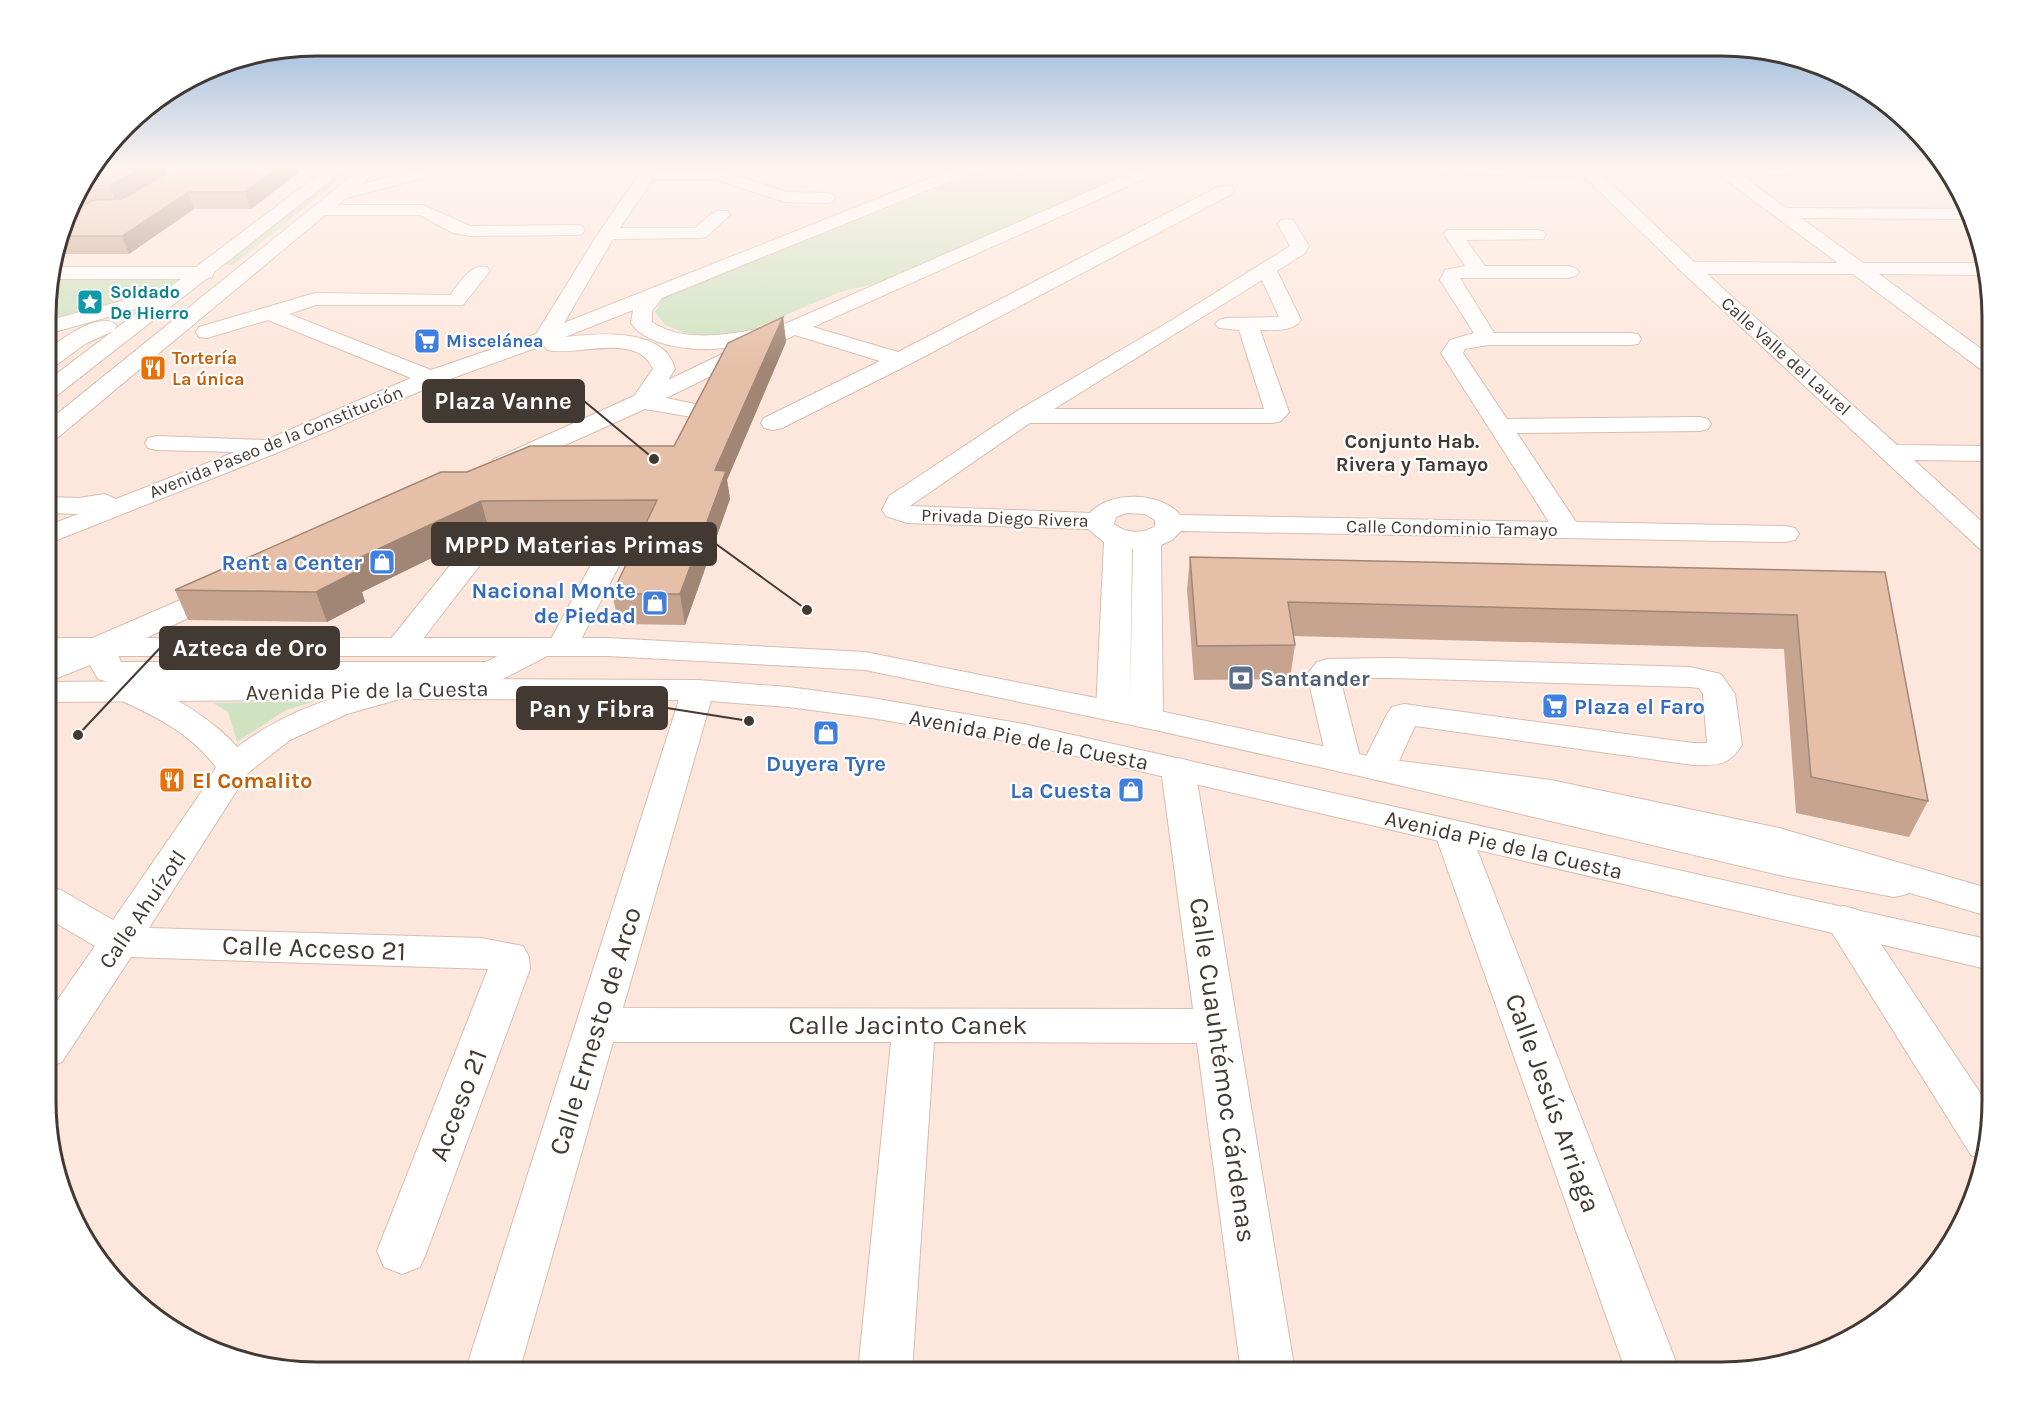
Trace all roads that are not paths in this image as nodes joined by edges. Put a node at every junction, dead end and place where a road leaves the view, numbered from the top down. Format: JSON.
{"nodes":[{"id":1,"x":256,"y":232,"type":"edge"},
{"id":2,"x":292,"y":232,"type":"edge"},
{"id":3,"x":701,"y":232,"type":"edge"},
{"id":4,"x":809,"y":232,"type":"edge"},
{"id":5,"x":1010,"y":232,"type":"edge"},
{"id":6,"x":1145,"y":232,"type":"edge"},
{"id":7,"x":1292,"y":232,"type":"edge"},
{"id":8,"x":1652,"y":232,"type":"edge"},
{"id":9,"x":1808,"y":232,"type":"edge"},
{"id":10,"x":607,"y":234,"type":"joint"},
{"id":11,"x":1537,"y":235,"type":"dead end"},
{"id":12,"x":1689,"y":268,"type":"junction"},
{"id":13,"x":1860,"y":268,"type":"junction"},
{"id":14,"x":1977,"y":269,"type":"edge"},
{"id":15,"x":1268,"y":270,"type":"junction"},
{"id":16,"x":480,"y":272,"type":"dead end"},
{"id":17,"x":1479,"y":272,"type":"junction"},
{"id":18,"x":1569,"y":272,"type":"dead end"},
{"id":19,"x":60,"y":273,"type":"edge"},
{"id":20,"x":200,"y":273,"type":"junction"},
{"id":21,"x":243,"y":273,"type":"junction"},
{"id":22,"x":373,"y":284,"type":"dead end"},
{"id":23,"x":654,"y":295,"type":"junction"},
{"id":24,"x":166,"y":299,"type":"junction"},
{"id":25,"x":357,"y":300,"type":"junction"},
{"id":26,"x":269,"y":313,"type":"junction"},
{"id":27,"x":1179,"y":324,"type":"junction"},
{"id":28,"x":1247,"y":324,"type":"junction"},
{"id":29,"x":56,"y":326,"type":"edge"},
{"id":30,"x":793,"y":328,"type":"junction"},
{"id":31,"x":207,"y":332,"type":"dead end"},
{"id":32,"x":544,"y":338,"type":"junction"},
{"id":33,"x":1488,"y":339,"type":"junction"},
{"id":34,"x":1630,"y":339,"type":"dead end"},
{"id":35,"x":56,"y":354,"type":"edge"},
{"id":36,"x":503,"y":354,"type":"junction"},
{"id":37,"x":1982,"y":359,"type":"edge"},
{"id":38,"x":900,"y":360,"type":"junction"},
{"id":39,"x":701,"y":371,"type":"junction"},
{"id":40,"x":431,"y":378,"type":"junction"},
{"id":41,"x":56,"y":385,"type":"edge"},
{"id":42,"x":642,"y":401,"type":"junction"},
{"id":43,"x":692,"y":410,"type":"junction"},
{"id":44,"x":1025,"y":416,"type":"junction"},
{"id":45,"x":773,"y":423,"type":"dead end"},
{"id":46,"x":1699,"y":424,"type":"dead end"},
{"id":47,"x":1499,"y":426,"type":"junction"},
{"id":48,"x":56,"y":428,"type":"edge"},
{"id":49,"x":681,"y":435,"type":"edge"},
{"id":50,"x":157,"y":443,"type":"dead end"},
{"id":51,"x":275,"y":445,"type":"junction"},
{"id":52,"x":536,"y":449,"type":"junction"},
{"id":53,"x":590,"y":449,"type":"edge"},
{"id":54,"x":1892,"y":452,"type":"junction"},
{"id":55,"x":1982,"y":453,"type":"edge"},
{"id":56,"x":482,"y":473,"type":"edge"},
{"id":57,"x":151,"y":494,"type":"junction"},
{"id":58,"x":56,"y":505,"type":"edge"},
{"id":59,"x":1568,"y":530,"type":"junction"},
{"id":60,"x":56,"y":532,"type":"edge"},
{"id":61,"x":1785,"y":534,"type":"dead end"},
{"id":62,"x":1982,"y":536,"type":"edge"},
{"id":63,"x":1133,"y":542,"type":"junction"},
{"id":64,"x":247,"y":580,"type":"edge"},
{"id":65,"x":401,"y":646,"type":"junction"},
{"id":66,"x":553,"y":646,"type":"junction"},
{"id":67,"x":99,"y":647,"type":"junction"},
{"id":68,"x":56,"y":648,"type":"edge"},
{"id":69,"x":56,"y":668,"type":"edge"},
{"id":70,"x":399,"y":689,"type":"junction"},
{"id":71,"x":698,"y":690,"type":"junction"},
{"id":72,"x":56,"y":692,"type":"edge"},
{"id":73,"x":131,"y":693,"type":"junction"},
{"id":74,"x":1113,"y":711,"type":"junction"},
{"id":75,"x":1146,"y":718,"type":"junction"},
{"id":76,"x":1360,"y":765,"type":"junction"},
{"id":77,"x":234,"y":766,"type":"junction"},
{"id":78,"x":1178,"y":769,"type":"junction"},
{"id":79,"x":1454,"y":834,"type":"junction"},
{"id":80,"x":1979,"y":900,"type":"edge"},
{"id":81,"x":56,"y":905,"type":"edge"},
{"id":82,"x":1844,"y":920,"type":"junction"},
{"id":83,"x":119,"y":942,"type":"junction"},
{"id":84,"x":1982,"y":953,"type":"edge"},
{"id":85,"x":509,"y":957,"type":"joint"},
{"id":86,"x":598,"y":1025,"type":"junction"},
{"id":87,"x":914,"y":1025,"type":"junction"},
{"id":88,"x":1218,"y":1026,"type":"junction"},
{"id":89,"x":56,"y":1036,"type":"edge"},
{"id":90,"x":1979,"y":1130,"type":"edge"},
{"id":91,"x":402,"y":1251,"type":"dead end"},
{"id":92,"x":495,"y":1362,"type":"edge"},
{"id":93,"x":886,"y":1362,"type":"edge"},
{"id":94,"x":1267,"y":1362,"type":"edge"},
{"id":95,"x":1649,"y":1362,"type":"edge"}],
"edges":[{"from":1,"to":20,"type":"street"},
{"from":2,"to":21,"type":"street"},
{"from":3,"to":10,"type":"street"},
{"from":4,"to":23,"type":"street","name":"Avenida Paseo de la Constitución"},
{"from":5,"to":30,"type":"street"},
{"from":6,"to":38,"type":"street"},
{"from":7,"to":15,"type":"street","name":"Privada Diego Rivera"},
{"from":8,"to":12,"type":"street","name":"Calle Valle del Laurel"},
{"from":9,"to":13,"type":"street"},
{"from":10,"to":32,"type":"street"},
{"from":11,"to":17,"type":"street"},
{"from":12,"to":13,"type":"street"},
{"from":12,"to":54,"type":"street","name":"Calle Valle del Laurel"},
{"from":13,"to":14,"type":"street"},
{"from":13,"to":37,"type":"street"},
{"from":15,"to":27,"type":"street","name":"Privada Diego Rivera"},
{"from":15,"to":28,"type":"street"},
{"from":16,"to":25,"type":"street"},
{"from":17,"to":18,"type":"street"},
{"from":17,"to":33,"type":"street"},
{"from":19,"to":20,"type":"street"},
{"from":20,"to":21,"type":"street"},
{"from":20,"to":24,"type":"street"},
{"from":21,"to":48,"type":"street"},
{"from":22,"to":25,"type":"street"},
{"from":23,"to":30,"type":"street"},
{"from":23,"to":32,"type":"street","name":"Avenida Paseo de la Constitución"},
{"from":24,"to":29,"type":"street"},
{"from":24,"to":35,"type":"street"},
{"from":24,"to":41,"type":"street"},
{"from":25,"to":26,"type":"street"},
{"from":26,"to":31,"type":"street"},
{"from":26,"to":40,"type":"street"},
{"from":27,"to":28,"type":"street"},
{"from":27,"to":44,"type":"street","name":"Privada Diego Rivera"},
{"from":28,"to":44,"type":"street"},
{"from":30,"to":38,"type":"street"},
{"from":30,"to":39,"type":"street"},
{"from":32,"to":36,"type":"street","name":"Avenida Paseo de la Constitución"},
{"from":33,"to":34,"type":"street"},
{"from":33,"to":47,"type":"street","name":"Calle Condominio Tamayo"},
{"from":36,"to":40,"type":"street","name":"Avenida Paseo de la Constitución"},
{"from":36,"to":42,"type":"street"},
{"from":38,"to":45,"type":"street"},
{"from":39,"to":42,"type":"street"},
{"from":39,"to":43,"type":"street"},
{"from":40,"to":51,"type":"street","name":"Avenida Paseo de la Constitución"},
{"from":42,"to":43,"type":"street"},
{"from":42,"to":52,"type":"street"},
{"from":43,"to":49,"type":"street"},
{"from":44,"to":63,"type":"street","name":"Privada Diego Rivera"},
{"from":46,"to":47,"type":"street"},
{"from":47,"to":59,"type":"street","name":"Calle Condominio Tamayo"},
{"from":50,"to":51,"type":"street"},
{"from":51,"to":57,"type":"street","name":"Avenida Paseo de la Constitución"},
{"from":52,"to":53,"type":"street"},
{"from":52,"to":56,"type":"street"},
{"from":54,"to":55,"type":"street"},
{"from":54,"to":62,"type":"street","name":"Calle Valle del Laurel"},
{"from":57,"to":58,"type":"street"},
{"from":57,"to":60,"type":"street","name":"Avenida Paseo de la Constitución"},
{"from":59,"to":61,"type":"street"},
{"from":59,"to":63,"type":"street","name":"Calle Condominio Tamayo"},
{"from":63,"to":74,"type":"street"},
{"from":63,"to":75,"type":"street"},
{"from":64,"to":67,"type":"street"},
{"from":65,"to":66,"type":"street","name":"Avenida Pie de la Cuesta"},
{"from":65,"to":66,"type":"street"},
{"from":65,"to":67,"type":"street","name":"Avenida Pie de la Cuesta"},
{"from":66,"to":67,"type":"street"},
{"from":66,"to":74,"type":"street","name":"Avenida Pie de la Cuesta"},
{"from":67,"to":68,"type":"street","name":"Avenida Pie de la Cuesta"},
{"from":67,"to":69,"type":"street"},
{"from":70,"to":71,"type":"street","name":"Avenida Pie de la Cuesta"},
{"from":70,"to":73,"type":"street","name":"Avenida Pie de la Cuesta"},
{"from":70,"to":77,"type":"street","name":"Calle Ahuízotl"},
{"from":71,"to":78,"type":"street","name":"Avenida Pie de la Cuesta"},
{"from":71,"to":86,"type":"street","name":"Calle Ernesto de Arco"},
{"from":72,"to":73,"type":"street","name":"Avenida Pie de la Cuesta"},
{"from":73,"to":77,"type":"street"},
{"from":74,"to":75,"type":"street","name":"Avenida Pie de la Cuesta"},
{"from":75,"to":76,"type":"street","name":"Avenida Pie de la Cuesta"},
{"from":76,"to":76,"type":"street"},
{"from":76,"to":80,"type":"street","name":"Avenida Pie de la Cuesta"},
{"from":77,"to":83,"type":"street","name":"Calle Ahuízotl"},
{"from":78,"to":79,"type":"street","name":"Avenida Pie de la Cuesta"},
{"from":78,"to":88,"type":"street","name":"Calle Cuauhtémoc Cárdenas"},
{"from":79,"to":82,"type":"street","name":"Avenida Pie de la Cuesta"},
{"from":79,"to":95,"type":"street","name":"Calle Jesús Arriaga"},
{"from":81,"to":83,"type":"street"},
{"from":82,"to":84,"type":"street","name":"Avenida Pie de la Cuesta"},
{"from":82,"to":90,"type":"street"},
{"from":83,"to":85,"type":"street","name":"Calle Acceso 21"},
{"from":83,"to":89,"type":"street","name":"Calle Ahuízotl"},
{"from":85,"to":91,"type":"street","name":"Acceso 21"},
{"from":86,"to":87,"type":"street","name":"Calle Jacinto Canek"},
{"from":86,"to":92,"type":"street","name":"Calle Ernesto de Arco"},
{"from":87,"to":88,"type":"street","name":"Calle Jacinto Canek"},
{"from":87,"to":93,"type":"street"},
{"from":88,"to":94,"type":"street","name":"Calle Cuauhtémoc Cárdenas"}]}
